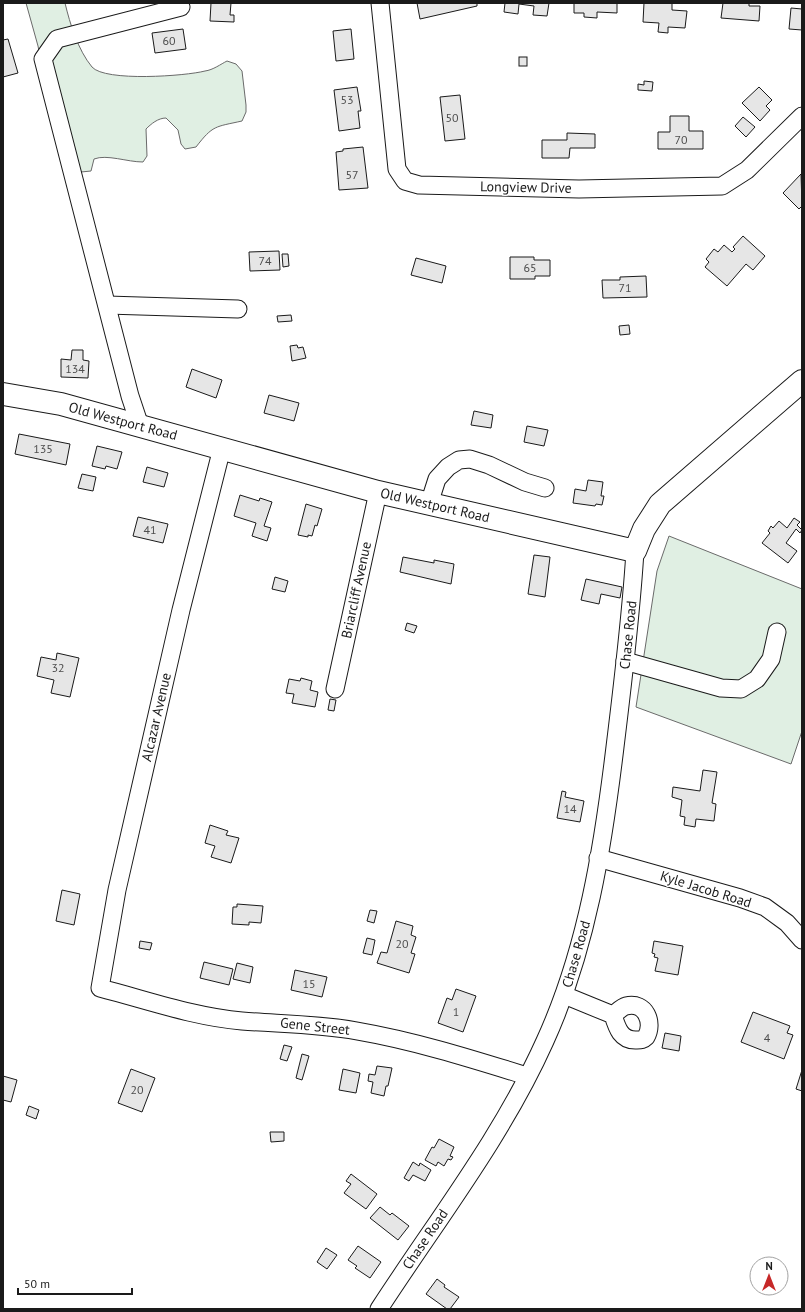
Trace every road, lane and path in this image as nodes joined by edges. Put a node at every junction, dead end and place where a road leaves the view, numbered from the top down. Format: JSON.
{"nodes":[{"id":1,"x":380,"y":3,"type":"edge"},
{"id":2,"x":181,"y":7,"type":"dead end"},
{"id":3,"x":802,"y":116,"type":"edge"},
{"id":4,"x":107,"y":305,"type":"junction"},
{"id":5,"x":238,"y":309,"type":"dead end"},
{"id":6,"x":802,"y":381,"type":"edge"},
{"id":7,"x":3,"y":394,"type":"edge"},
{"id":8,"x":140,"y":426,"type":"junction"},
{"id":9,"x":222,"y":448,"type":"junction"},
{"id":10,"x":545,"y":488,"type":"dead end"},
{"id":11,"x":378,"y":492,"type":"junction"},
{"id":12,"x":429,"y":504,"type":"junction"},
{"id":13,"x":635,"y":552,"type":"junction"},
{"id":14,"x":777,"y":632,"type":"dead end"},
{"id":15,"x":625,"y":661,"type":"junction"},
{"id":16,"x":335,"y":689,"type":"dead end"},
{"id":17,"x":598,"y":858,"type":"junction"},
{"id":18,"x":802,"y":940,"type":"edge"},
{"id":19,"x":100,"y":988,"type":"joint"},
{"id":20,"x":564,"y":995,"type":"junction"},
{"id":21,"x":613,"y":1015,"type":"dead end"},
{"id":22,"x":527,"y":1076,"type":"junction"},
{"id":23,"x":379,"y":1309,"type":"edge"}],
"edges":[{"from":1,"to":3,"type":"street","name":"Longview Drive"},
{"from":2,"to":4,"type":"street"},
{"from":4,"to":5,"type":"street"},
{"from":4,"to":8,"type":"street"},
{"from":6,"to":13,"type":"main road"},
{"from":7,"to":8,"type":"main road","name":"Old Westport Road"},
{"from":8,"to":9,"type":"main road","name":"Old Westport Road"},
{"from":9,"to":11,"type":"main road","name":"Old Westport Road"},
{"from":9,"to":19,"type":"street","name":"Alcazar Avenue"},
{"from":10,"to":12,"type":"street"},
{"from":11,"to":12,"type":"main road","name":"Old Westport Road"},
{"from":11,"to":16,"type":"street","name":"Briarcliff Avenue"},
{"from":12,"to":13,"type":"main road","name":"Old Westport Road"},
{"from":13,"to":15,"type":"street","name":"Chase Road"},
{"from":14,"to":15,"type":"street"},
{"from":15,"to":17,"type":"street","name":"Chase Road"},
{"from":17,"to":18,"type":"street","name":"Kyle Jacob Road"},
{"from":17,"to":20,"type":"street","name":"Chase Road"},
{"from":19,"to":22,"type":"street","name":"Gene Street"},
{"from":20,"to":21,"type":"street"},
{"from":20,"to":22,"type":"street","name":"Chase Road"},
{"from":22,"to":23,"type":"street","name":"Chase Road"}]}
